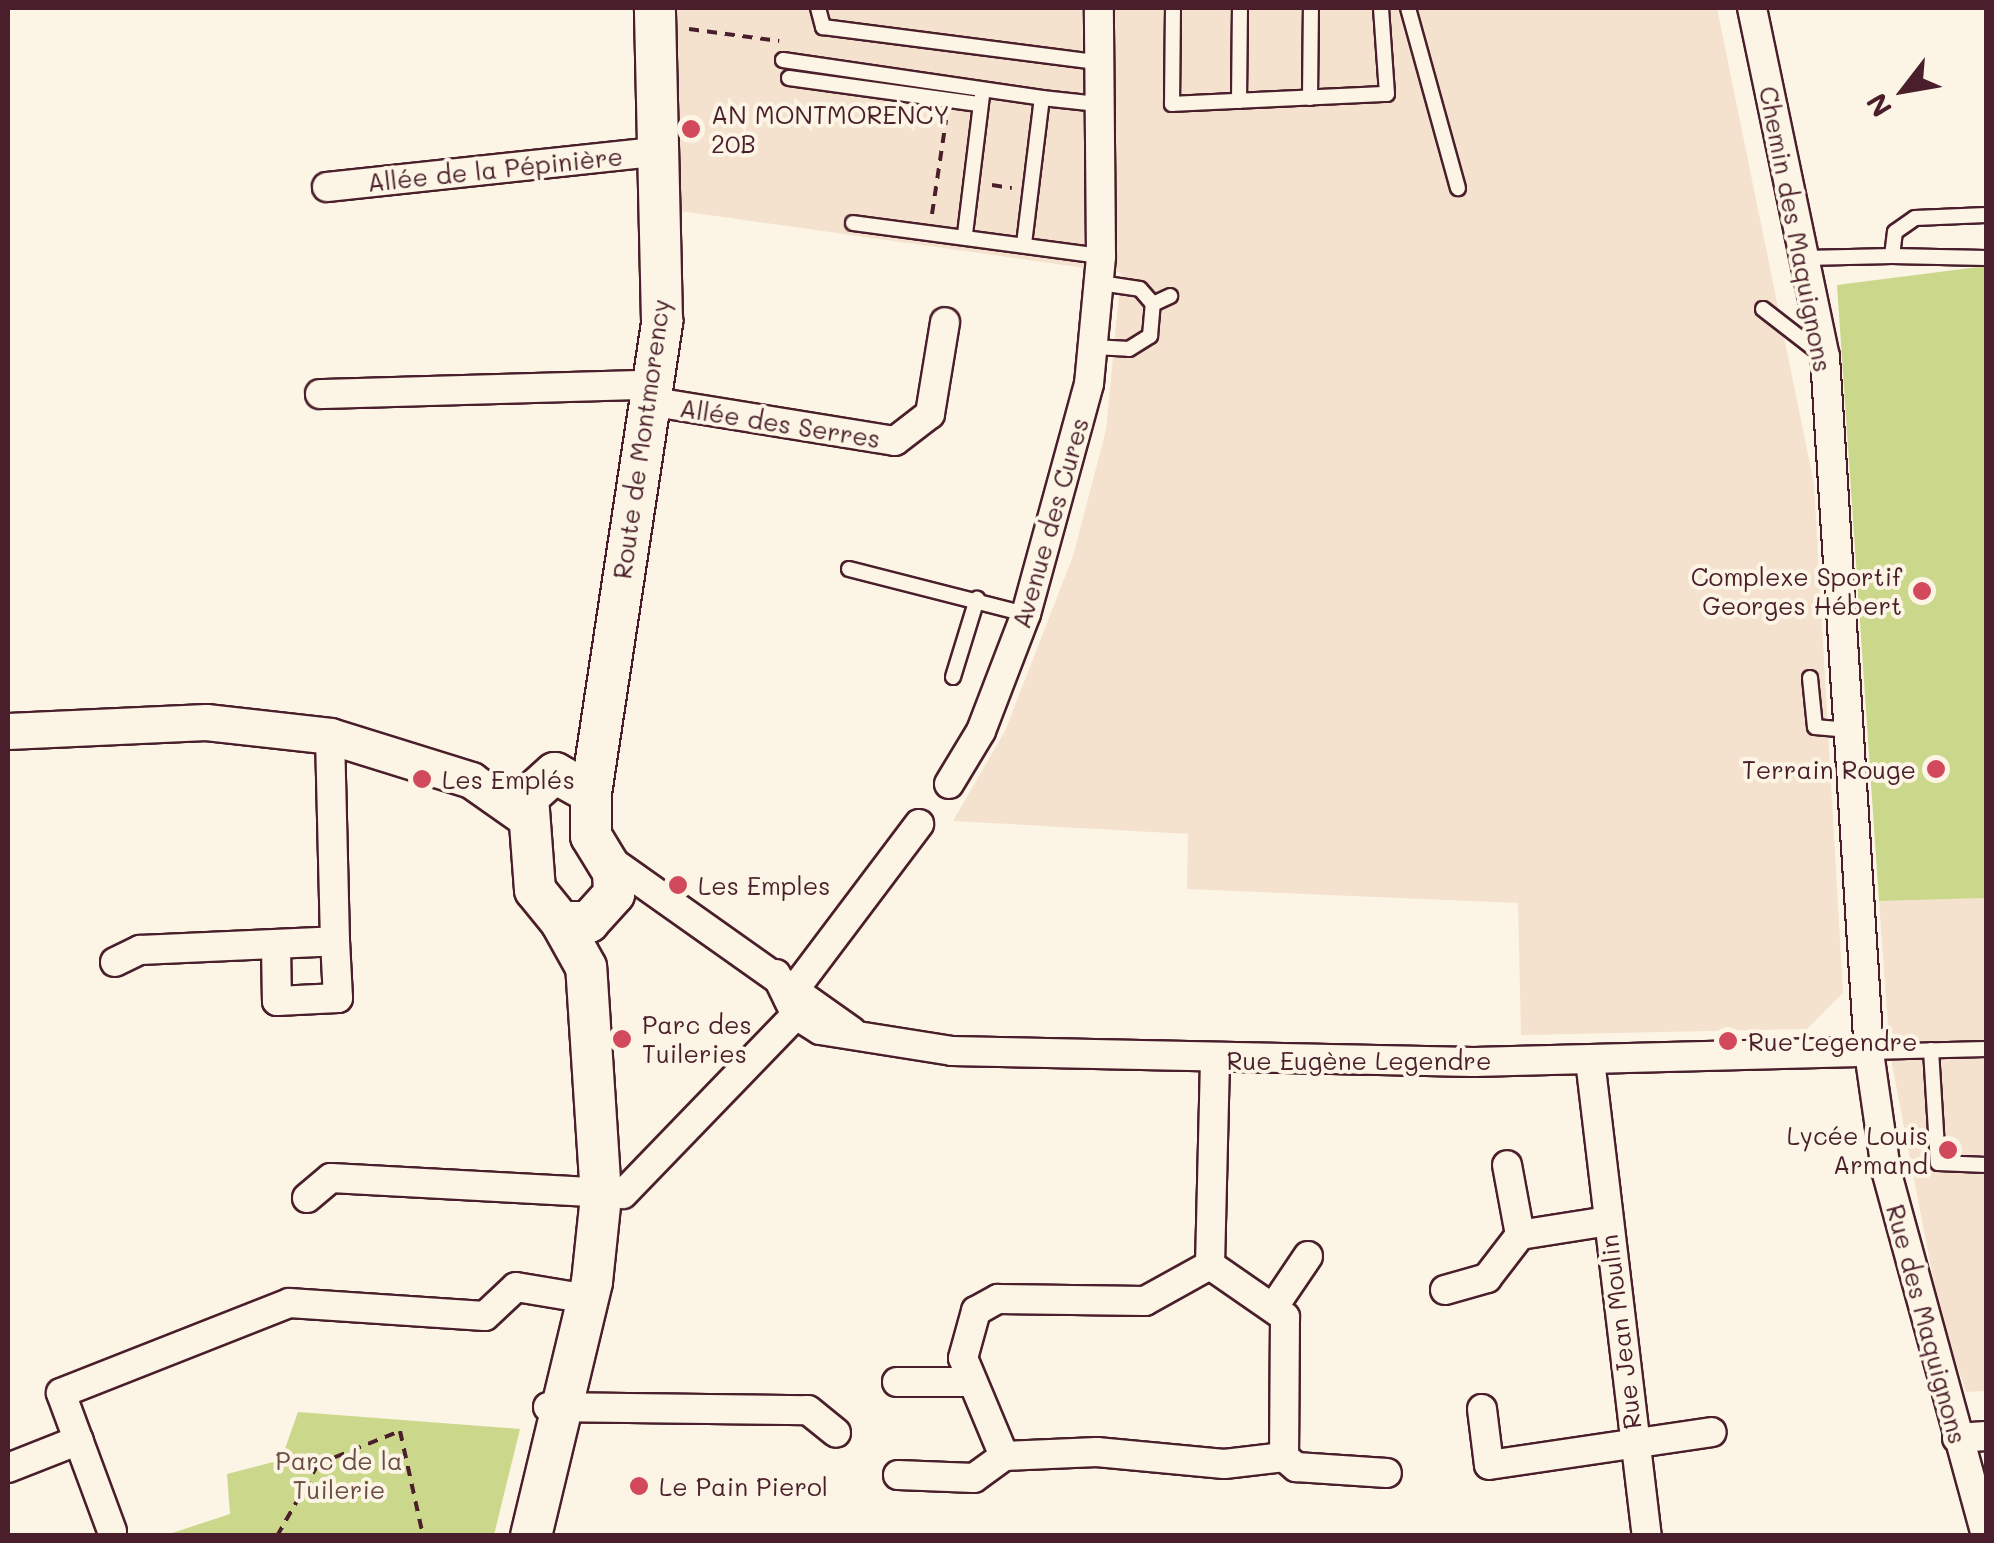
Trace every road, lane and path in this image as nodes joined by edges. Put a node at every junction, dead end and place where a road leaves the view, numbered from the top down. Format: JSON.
{"nodes":[{"id":1,"x":654,"y":8,"type":"edge"},
{"id":2,"x":818,"y":8,"type":"edge"},
{"id":3,"x":1099,"y":8,"type":"edge"},
{"id":4,"x":1173,"y":8,"type":"edge"},
{"id":5,"x":1240,"y":8,"type":"edge"},
{"id":6,"x":1311,"y":8,"type":"edge"},
{"id":7,"x":1380,"y":8,"type":"edge"},
{"id":8,"x":1408,"y":8,"type":"edge"},
{"id":9,"x":1752,"y":8,"type":"edge"},
{"id":10,"x":784,"y":60,"type":"dead end"},
{"id":11,"x":1098,"y":62,"type":"junction"},
{"id":12,"x":788,"y":78,"type":"dead end"},
{"id":13,"x":982,"y":98,"type":"junction"},
{"id":14,"x":1042,"y":98,"type":"junction"},
{"id":15,"x":1310,"y":98,"type":"junction"},
{"id":16,"x":948,"y":100,"type":"junction"},
{"id":17,"x":1239,"y":101,"type":"junction"},
{"id":18,"x":1098,"y":104,"type":"junction"},
{"id":19,"x":662,"y":150,"type":"junction"},
{"id":20,"x":326,"y":187,"type":"dead end"},
{"id":21,"x":1458,"y":188,"type":"dead end"},
{"id":22,"x":1986,"y":215,"type":"edge"},
{"id":23,"x":853,"y":223,"type":"dead end"},
{"id":24,"x":929,"y":234,"type":"junction"},
{"id":25,"x":965,"y":234,"type":"junction"},
{"id":26,"x":1024,"y":244,"type":"junction"},
{"id":27,"x":1892,"y":250,"type":"junction"},
{"id":28,"x":1805,"y":258,"type":"junction"},
{"id":29,"x":1986,"y":258,"type":"edge"},
{"id":30,"x":1100,"y":270,"type":"junction"},
{"id":31,"x":1170,"y":296,"type":"dead end"},
{"id":32,"x":1153,"y":304,"type":"junction"},
{"id":33,"x":1763,"y":309,"type":"dead end"},
{"id":34,"x":945,"y":322,"type":"dead end"},
{"id":35,"x":1093,"y":347,"type":"junction"},
{"id":36,"x":1825,"y":357,"type":"junction"},
{"id":37,"x":650,"y":393,"type":"junction"},
{"id":38,"x":320,"y":394,"type":"dead end"},
{"id":39,"x":849,"y":569,"type":"dead end"},
{"id":40,"x":977,"y":599,"type":"junction"},
{"id":41,"x":1026,"y":614,"type":"junction"},
{"id":42,"x":953,"y":678,"type":"dead end"},
{"id":43,"x":1810,"y":678,"type":"dead end"},
{"id":44,"x":605,"y":689,"type":"junction"},
{"id":45,"x":8,"y":730,"type":"edge"},
{"id":46,"x":1849,"y":730,"type":"junction"},
{"id":47,"x":330,"y":736,"type":"junction"},
{"id":48,"x":949,"y":784,"type":"dead end"},
{"id":49,"x":540,"y":792,"type":"junction"},
{"id":50,"x":591,"y":793,"type":"junction"},
{"id":51,"x":920,"y":824,"type":"dead end"},
{"id":52,"x":622,"y":897,"type":"junction"},
{"id":53,"x":561,"y":922,"type":"junction"},
{"id":54,"x":335,"y":941,"type":"junction"},
{"id":55,"x":276,"y":946,"type":"junction"},
{"id":56,"x":114,"y":962,"type":"dead end"},
{"id":57,"x":789,"y":993,"type":"junction"},
{"id":58,"x":1986,"y":1049,"type":"edge"},
{"id":59,"x":1931,"y":1050,"type":"junction"},
{"id":60,"x":1869,"y":1052,"type":"junction"},
{"id":61,"x":1215,"y":1059,"type":"junction"},
{"id":62,"x":1590,"y":1060,"type":"junction"},
{"id":63,"x":599,"y":1077,"type":"junction"},
{"id":64,"x":1986,"y":1164,"type":"edge"},
{"id":65,"x":1507,"y":1165,"type":"dead end"},
{"id":66,"x":601,"y":1196,"type":"junction"},
{"id":67,"x":306,"y":1198,"type":"dead end"},
{"id":68,"x":1608,"y":1221,"type":"junction"},
{"id":69,"x":1520,"y":1235,"type":"junction"},
{"id":70,"x":1308,"y":1256,"type":"dead end"},
{"id":71,"x":1210,"y":1265,"type":"junction"},
{"id":72,"x":1445,"y":1290,"type":"dead end"},
{"id":73,"x":582,"y":1297,"type":"junction"},
{"id":74,"x":1275,"y":1305,"type":"junction"},
{"id":75,"x":897,"y":1382,"type":"dead end"},
{"id":76,"x":970,"y":1382,"type":"junction"},
{"id":77,"x":555,"y":1408,"type":"junction"},
{"id":78,"x":1482,"y":1409,"type":"dead end"},
{"id":79,"x":1712,"y":1432,"type":"dead end"},
{"id":80,"x":836,"y":1433,"type":"dead end"},
{"id":81,"x":1986,"y":1436,"type":"edge"},
{"id":82,"x":1957,"y":1438,"type":"junction"},
{"id":83,"x":78,"y":1440,"type":"junction"},
{"id":84,"x":1633,"y":1442,"type":"junction"},
{"id":85,"x":1004,"y":1456,"type":"junction"},
{"id":86,"x":1284,"y":1457,"type":"junction"},
{"id":87,"x":8,"y":1468,"type":"edge"},
{"id":88,"x":1387,"y":1473,"type":"dead end"},
{"id":89,"x":898,"y":1475,"type":"dead end"},
{"id":90,"x":112,"y":1531,"type":"dead end"},
{"id":91,"x":1986,"y":1535,"type":"edge"},
{"id":92,"x":277,"y":1536,"type":"edge"},
{"id":93,"x":423,"y":1536,"type":"edge"},
{"id":94,"x":517,"y":1536,"type":"edge"},
{"id":95,"x":531,"y":1536,"type":"edge"},
{"id":96,"x":1647,"y":1536,"type":"edge"}],
"edges":[{"from":1,"to":19,"type":"main road","name":"Route de Montmorency"},
{"from":2,"to":11,"type":"lane"},
{"from":3,"to":11,"type":"street","name":"Avenue des Cures"},
{"from":4,"to":17,"type":"lane"},
{"from":5,"to":17,"type":"lane"},
{"from":6,"to":15,"type":"lane"},
{"from":7,"to":15,"type":"lane"},
{"from":8,"to":21,"type":"lane"},
{"from":9,"to":28,"type":"street","name":"Chemin des Maquignons"},
{"from":10,"to":13,"type":"lane"},
{"from":11,"to":18,"type":"street","name":"Avenue des Cures"},
{"from":12,"to":16,"type":"lane"},
{"from":13,"to":14,"type":"lane"},
{"from":13,"to":16,"type":"lane"},
{"from":13,"to":25,"type":"lane"},
{"from":14,"to":18,"type":"lane"},
{"from":14,"to":26,"type":"lane"},
{"from":15,"to":17,"type":"lane"},
{"from":16,"to":24,"type":"path"},
{"from":18,"to":30,"type":"street","name":"Avenue des Cures"},
{"from":19,"to":20,"type":"street","name":"Allée de la Pépinière"},
{"from":19,"to":37,"type":"main road","name":"Route de Montmorency"},
{"from":22,"to":27,"type":"lane"},
{"from":23,"to":24,"type":"lane"},
{"from":24,"to":25,"type":"lane"},
{"from":25,"to":26,"type":"lane"},
{"from":26,"to":30,"type":"lane"},
{"from":27,"to":28,"type":"lane"},
{"from":27,"to":29,"type":"lane"},
{"from":28,"to":36,"type":"street","name":"Chemin des Maquignons"},
{"from":30,"to":32,"type":"lane"},
{"from":30,"to":35,"type":"street","name":"Avenue des Cures"},
{"from":31,"to":32,"type":"lane"},
{"from":32,"to":35,"type":"lane"},
{"from":33,"to":36,"type":"lane"},
{"from":34,"to":37,"type":"street","name":"Allée des Serres"},
{"from":35,"to":41,"type":"street","name":"Avenue des Cures"},
{"from":36,"to":46,"type":"street","name":"Chemin des Maquignons"},
{"from":37,"to":38,"type":"street","name":"Allée des Serres"},
{"from":37,"to":44,"type":"main road","name":"Route de Montmorency"},
{"from":39,"to":40,"type":"lane"},
{"from":40,"to":41,"type":"lane"},
{"from":40,"to":42,"type":"lane"},
{"from":41,"to":48,"type":"street","name":"Avenue des Cures"},
{"from":43,"to":46,"type":"lane"},
{"from":44,"to":49,"type":"main road","name":"Route de Montmorency"},
{"from":44,"to":50,"type":"main road","name":"Route de Montmorency"},
{"from":45,"to":47,"type":"street"},
{"from":46,"to":60,"type":"street","name":"Chemin des Maquignons"},
{"from":47,"to":49,"type":"street"},
{"from":47,"to":54,"type":"street"},
{"from":49,"to":50,"type":"main road"},
{"from":49,"to":53,"type":"main road"},
{"from":50,"to":52,"type":"main road","name":"Route de Montmorency"},
{"from":51,"to":57,"type":"street"},
{"from":52,"to":53,"type":"main road"},
{"from":52,"to":57,"type":"street","name":"Rue Eugène Legendre"},
{"from":52,"to":63,"type":"main road"},
{"from":53,"to":63,"type":"main road"},
{"from":54,"to":55,"type":"street"},
{"from":54,"to":55,"type":"street"},
{"from":55,"to":56,"type":"street"},
{"from":57,"to":61,"type":"street","name":"Rue Eugène Legendre"},
{"from":57,"to":66,"type":"street"},
{"from":58,"to":59,"type":"lane"},
{"from":59,"to":60,"type":"lane"},
{"from":59,"to":64,"type":"lane"},
{"from":60,"to":62,"type":"street","name":"Rue Eugène Legendre"},
{"from":60,"to":82,"type":"street","name":"Rue des Maquignons"},
{"from":61,"to":62,"type":"street","name":"Rue Eugène Legendre"},
{"from":61,"to":71,"type":"street"},
{"from":62,"to":68,"type":"street","name":"Rue Jean Moulin"},
{"from":63,"to":66,"type":"main road"},
{"from":65,"to":69,"type":"street"},
{"from":66,"to":67,"type":"street"},
{"from":66,"to":73,"type":"main road"},
{"from":68,"to":69,"type":"street","name":"Rue Jean Moulin"},
{"from":68,"to":84,"type":"street","name":"Rue Jean Moulin"},
{"from":69,"to":72,"type":"street"},
{"from":70,"to":74,"type":"street"},
{"from":71,"to":74,"type":"street"},
{"from":71,"to":76,"type":"street"},
{"from":73,"to":77,"type":"main road"},
{"from":73,"to":83,"type":"street"},
{"from":74,"to":86,"type":"street"},
{"from":75,"to":76,"type":"street"},
{"from":76,"to":85,"type":"street"},
{"from":77,"to":80,"type":"street"},
{"from":77,"to":94,"type":"main road"},
{"from":77,"to":95,"type":"main road"},
{"from":78,"to":84,"type":"street","name":"Rue Jean Moulin"},
{"from":79,"to":84,"type":"street","name":"Rue Jean Moulin"},
{"from":81,"to":82,"type":"street"},
{"from":82,"to":91,"type":"street","name":"Rue des Maquignons"},
{"from":83,"to":87,"type":"street"},
{"from":83,"to":90,"type":"street"},
{"from":84,"to":96,"type":"street","name":"Rue Jean Moulin"},
{"from":85,"to":86,"type":"street"},
{"from":85,"to":89,"type":"street"},
{"from":86,"to":88,"type":"street"},
{"from":92,"to":93,"type":"path"}]}
